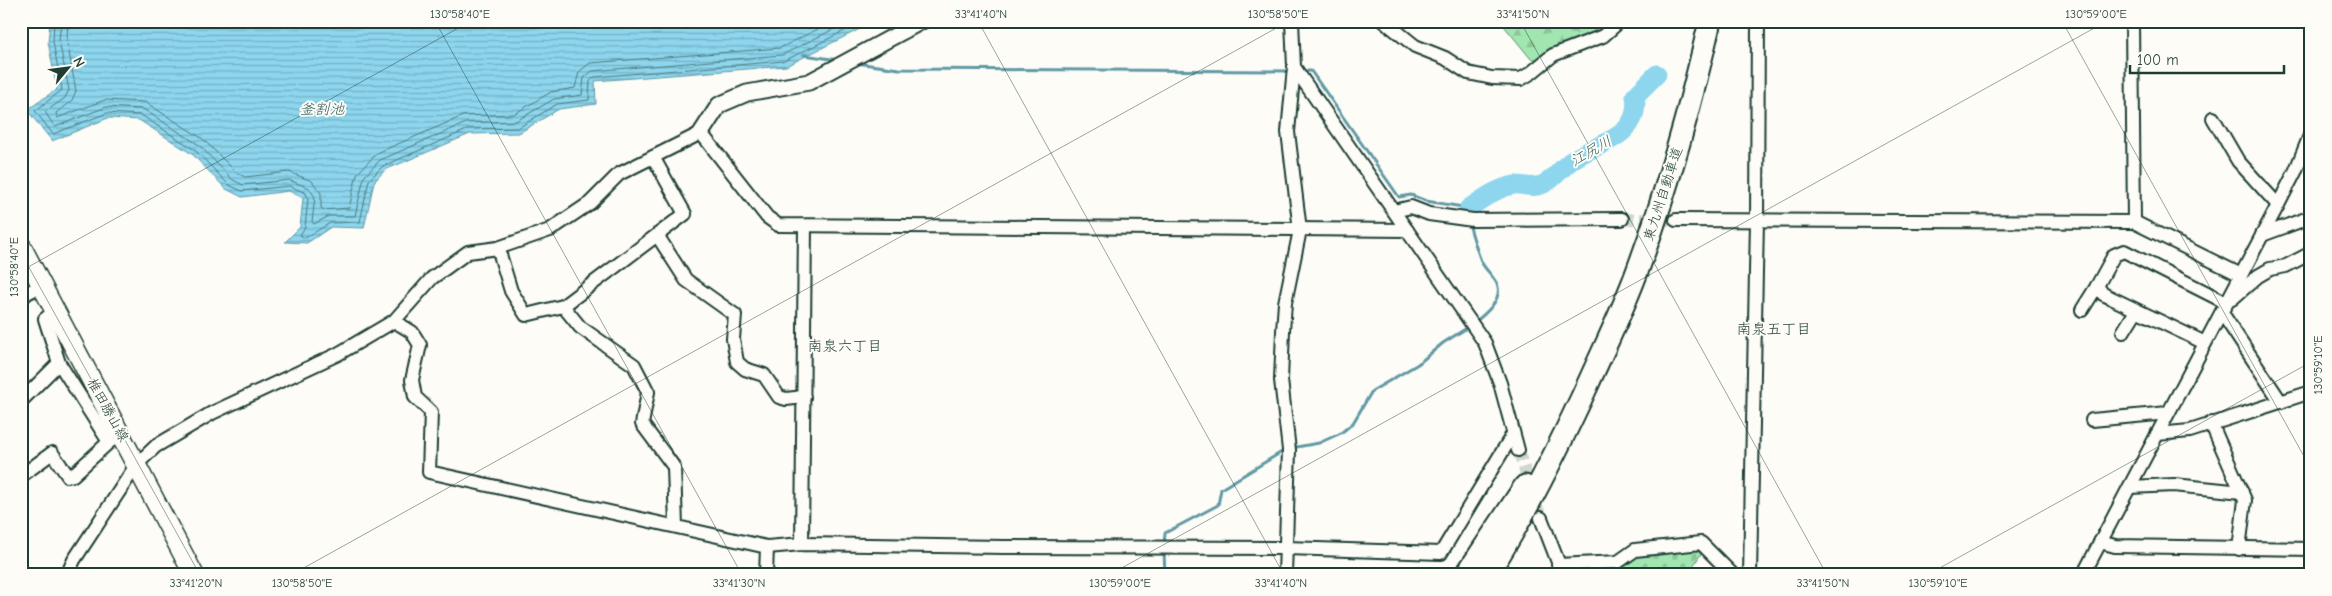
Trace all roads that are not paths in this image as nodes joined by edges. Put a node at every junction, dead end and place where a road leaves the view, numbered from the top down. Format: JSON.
{"nodes":[{"id":1,"x":922,"y":21,"type":"edge"},
{"id":2,"x":1292,"y":21,"type":"edge"},
{"id":3,"x":1384,"y":21,"type":"edge"},
{"id":4,"x":1620,"y":21,"type":"edge"},
{"id":5,"x":1710,"y":21,"type":"edge"},
{"id":6,"x":1758,"y":21,"type":"edge"},
{"id":7,"x":2132,"y":21,"type":"edge"},
{"id":8,"x":1294,"y":67,"type":"junction"},
{"id":9,"x":2213,"y":118,"type":"dead end"},
{"id":10,"x":701,"y":133,"type":"junction"},
{"id":11,"x":2311,"y":133,"type":"edge"},
{"id":12,"x":653,"y":157,"type":"junction"},
{"id":13,"x":2278,"y":205,"type":"junction"},
{"id":14,"x":1394,"y":211,"type":"junction"},
{"id":15,"x":2311,"y":217,"type":"edge"},
{"id":16,"x":1622,"y":219,"type":"tunnel mouth"},
{"id":17,"x":1676,"y":220,"type":"tunnel mouth"},
{"id":18,"x":1757,"y":221,"type":"junction"},
{"id":19,"x":2134,"y":222,"type":"junction"},
{"id":20,"x":805,"y":226,"type":"junction"},
{"id":21,"x":1300,"y":230,"type":"junction"},
{"id":22,"x":1407,"y":230,"type":"junction"},
{"id":23,"x":657,"y":235,"type":"junction"},
{"id":24,"x":2262,"y":235,"type":"junction"},
{"id":25,"x":21,"y":246,"type":"edge"},
{"id":26,"x":498,"y":248,"type":"junction"},
{"id":27,"x":2311,"y":253,"type":"edge"},
{"id":28,"x":2241,"y":275,"type":"junction"},
{"id":29,"x":41,"y":286,"type":"junction"},
{"id":30,"x":2097,"y":286,"type":"junction"},
{"id":31,"x":21,"y":299,"type":"edge"},
{"id":32,"x":563,"y":306,"type":"junction"},
{"id":33,"x":2224,"y":308,"type":"junction"},
{"id":34,"x":2082,"y":310,"type":"dead end"},
{"id":35,"x":2136,"y":311,"type":"junction"},
{"id":36,"x":55,"y":312,"type":"junction"},
{"id":37,"x":394,"y":321,"type":"junction"},
{"id":38,"x":2123,"y":332,"type":"dead end"},
{"id":39,"x":2205,"y":343,"type":"junction"},
{"id":40,"x":1598,"y":360,"type":"junction"},
{"id":41,"x":58,"y":363,"type":"junction"},
{"id":42,"x":2311,"y":392,"type":"edge"},
{"id":43,"x":804,"y":397,"type":"junction"},
{"id":44,"x":21,"y":401,"type":"edge"},
{"id":45,"x":2281,"y":402,"type":"junction"},
{"id":46,"x":2168,"y":413,"type":"junction"},
{"id":47,"x":2092,"y":420,"type":"dead end"},
{"id":48,"x":2211,"y":423,"type":"junction"},
{"id":49,"x":1513,"y":434,"type":"junction"},
{"id":50,"x":2157,"y":434,"type":"junction"},
{"id":51,"x":115,"y":438,"type":"junction"},
{"id":52,"x":1518,"y":450,"type":"tunnel mouth"},
{"id":53,"x":137,"y":464,"type":"junction"},
{"id":54,"x":21,"y":476,"type":"edge"},
{"id":55,"x":2130,"y":486,"type":"junction"},
{"id":56,"x":2242,"y":492,"type":"junction"},
{"id":57,"x":1541,"y":518,"type":"tunnel mouth"},
{"id":58,"x":676,"y":526,"type":"junction"},
{"id":59,"x":2100,"y":542,"type":"junction"},
{"id":60,"x":802,"y":544,"type":"junction"},
{"id":61,"x":766,"y":547,"type":"junction"},
{"id":62,"x":1286,"y":548,"type":"junction"},
{"id":63,"x":2239,"y":549,"type":"junction"},
{"id":64,"x":2311,"y":549,"type":"edge"},
{"id":65,"x":1560,"y":570,"type":"edge"},
{"id":66,"x":67,"y":575,"type":"edge"},
{"id":67,"x":194,"y":575,"type":"edge"},
{"id":68,"x":766,"y":575,"type":"edge"},
{"id":69,"x":1285,"y":575,"type":"edge"},
{"id":70,"x":1466,"y":575,"type":"edge"},
{"id":71,"x":1487,"y":575,"type":"edge"},
{"id":72,"x":1733,"y":575,"type":"edge"},
{"id":73,"x":1750,"y":575,"type":"edge"},
{"id":74,"x":2083,"y":575,"type":"edge"}],
"edges":[{"from":1,"to":10,"type":"street"},
{"from":2,"to":8,"type":"street"},
{"from":3,"to":4,"type":"street"},
{"from":5,"to":40,"type":"highway","name":"東九州自動車道"},
{"from":6,"to":18,"type":"street"},
{"from":7,"to":19,"type":"street"},
{"from":8,"to":14,"type":"street"},
{"from":8,"to":21,"type":"street"},
{"from":9,"to":13,"type":"street"},
{"from":10,"to":12,"type":"street"},
{"from":10,"to":20,"type":"street"},
{"from":11,"to":13,"type":"street"},
{"from":12,"to":23,"type":"street"},
{"from":12,"to":26,"type":"street"},
{"from":13,"to":24,"type":"street"},
{"from":14,"to":16,"type":"street"},
{"from":14,"to":22,"type":"street"},
{"from":15,"to":24,"type":"street"},
{"from":17,"to":18,"type":"street"},
{"from":18,"to":19,"type":"street"},
{"from":18,"to":73,"type":"street"},
{"from":19,"to":28,"type":"street"},
{"from":20,"to":21,"type":"street"},
{"from":20,"to":43,"type":"street"},
{"from":21,"to":22,"type":"street"},
{"from":21,"to":62,"type":"street"},
{"from":22,"to":49,"type":"street"},
{"from":23,"to":32,"type":"street"},
{"from":23,"to":43,"type":"street"},
{"from":24,"to":28,"type":"street"},
{"from":25,"to":29,"type":"main road","name":"椎田勝山線"},
{"from":26,"to":32,"type":"street"},
{"from":26,"to":37,"type":"street"},
{"from":27,"to":33,"type":"street"},
{"from":28,"to":33,"type":"street"},
{"from":29,"to":31,"type":"street"},
{"from":29,"to":36,"type":"main road","name":"椎田勝山線"},
{"from":30,"to":33,"type":"street"},
{"from":30,"to":34,"type":"street"},
{"from":30,"to":35,"type":"street"},
{"from":32,"to":58,"type":"street"},
{"from":33,"to":39,"type":"street"},
{"from":33,"to":45,"type":"street"},
{"from":35,"to":38,"type":"street"},
{"from":35,"to":39,"type":"street"},
{"from":36,"to":41,"type":"street"},
{"from":36,"to":51,"type":"main road","name":"椎田勝山線"},
{"from":37,"to":53,"type":"street"},
{"from":37,"to":58,"type":"street"},
{"from":39,"to":46,"type":"street"},
{"from":40,"to":70,"type":"highway","name":"東九州自動車道"},
{"from":40,"to":71,"type":"highway","name":"東九州自動車道"},
{"from":41,"to":44,"type":"street"},
{"from":41,"to":51,"type":"street"},
{"from":42,"to":45,"type":"street"},
{"from":43,"to":60,"type":"street"},
{"from":45,"to":48,"type":"street"},
{"from":46,"to":47,"type":"street"},
{"from":46,"to":50,"type":"street"},
{"from":48,"to":50,"type":"street"},
{"from":48,"to":56,"type":"street"},
{"from":49,"to":52,"type":"street"},
{"from":49,"to":62,"type":"street"},
{"from":50,"to":55,"type":"street"},
{"from":51,"to":53,"type":"main road","name":"椎田勝山線"},
{"from":51,"to":54,"type":"street"},
{"from":53,"to":66,"type":"street"},
{"from":53,"to":67,"type":"main road","name":"椎田勝山線"},
{"from":55,"to":56,"type":"street"},
{"from":55,"to":59,"type":"street"},
{"from":56,"to":63,"type":"street"},
{"from":57,"to":65,"type":"street"},
{"from":58,"to":61,"type":"street"},
{"from":59,"to":63,"type":"street"},
{"from":59,"to":74,"type":"street"},
{"from":60,"to":61,"type":"street"},
{"from":60,"to":62,"type":"street"},
{"from":61,"to":68,"type":"street"},
{"from":62,"to":69,"type":"street"},
{"from":63,"to":64,"type":"street"},
{"from":65,"to":72,"type":"street"}]}
